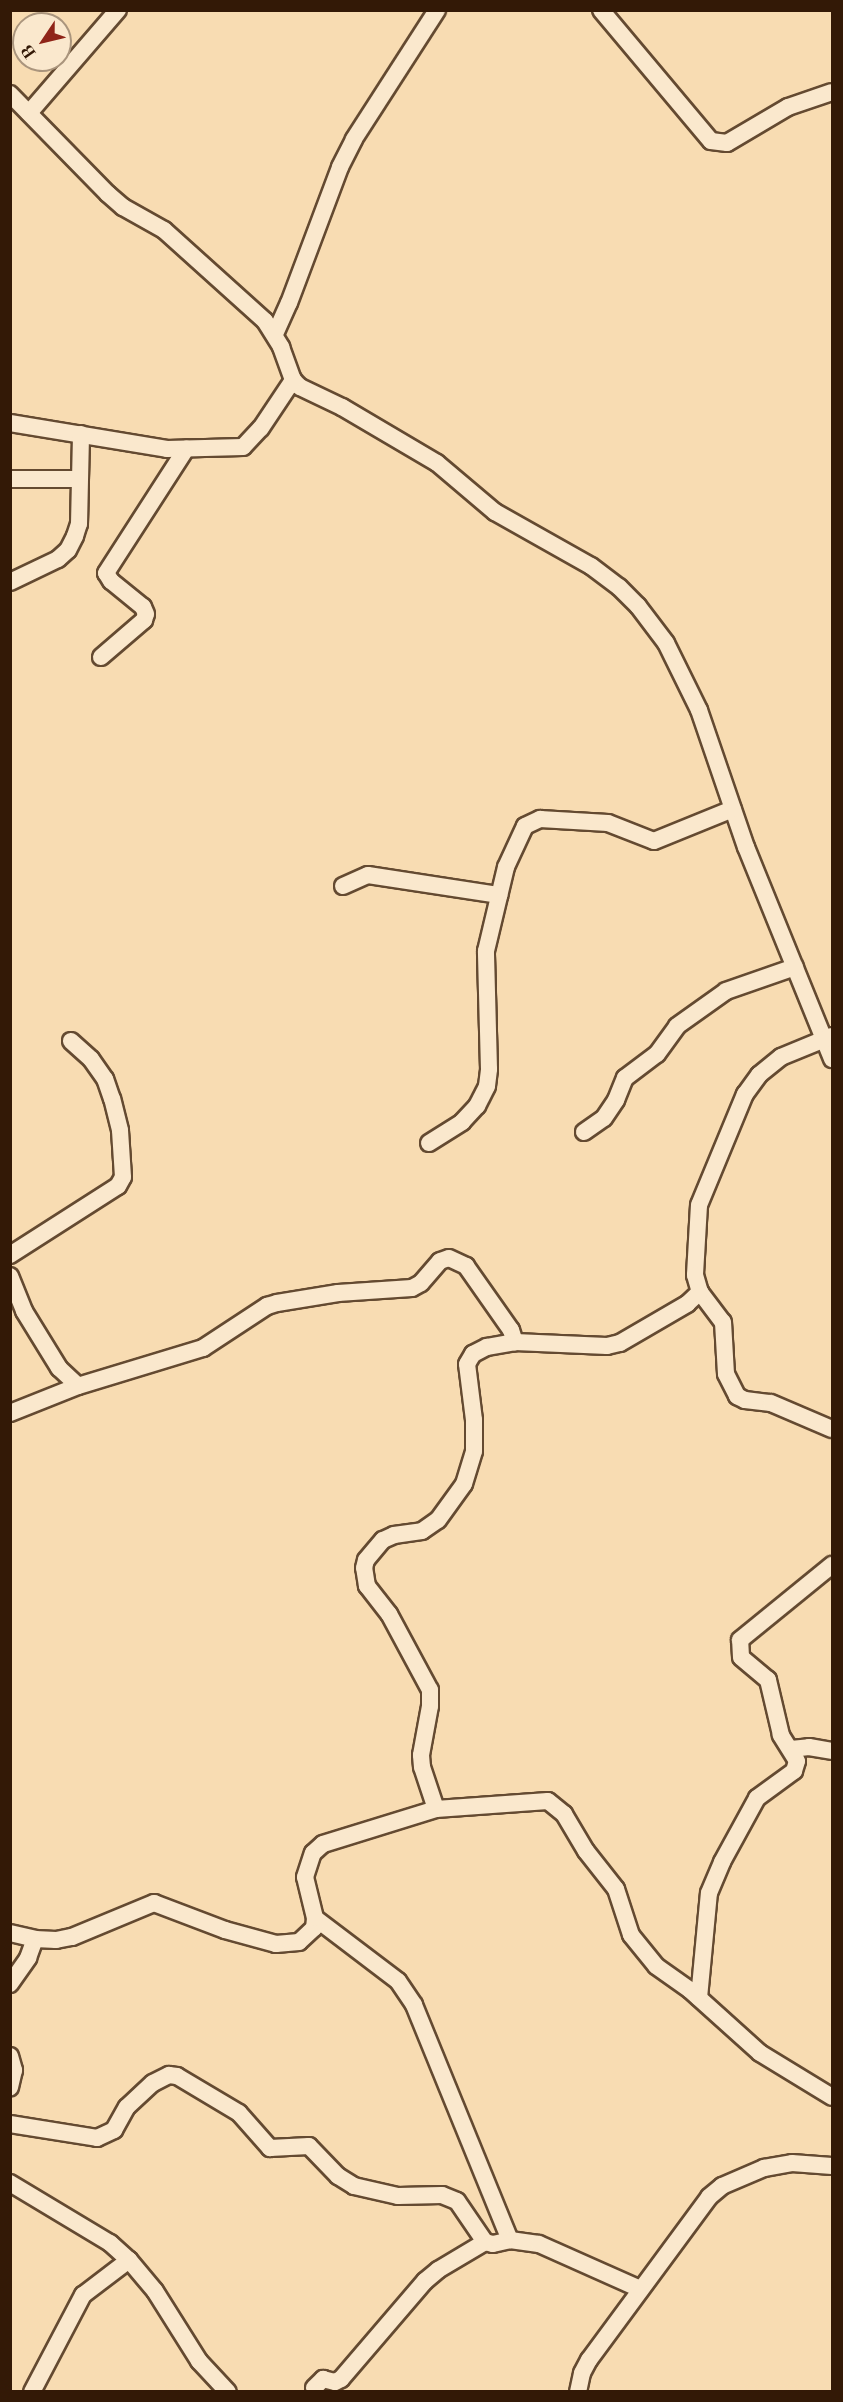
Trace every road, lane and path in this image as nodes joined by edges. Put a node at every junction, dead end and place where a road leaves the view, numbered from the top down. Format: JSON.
{"nodes":[{"id":1,"x":118,"y":10,"type":"edge"},
{"id":2,"x":437,"y":10,"type":"edge"},
{"id":3,"x":601,"y":10,"type":"edge"},
{"id":4,"x":832,"y":92,"type":"edge"},
{"id":5,"x":10,"y":94,"type":"edge"},
{"id":6,"x":29,"y":113,"type":"junction"},
{"id":7,"x":275,"y":334,"type":"junction"},
{"id":8,"x":292,"y":380,"type":"junction"},
{"id":9,"x":10,"y":423,"type":"edge"},
{"id":10,"x":81,"y":434,"type":"junction"},
{"id":11,"x":186,"y":449,"type":"junction"},
{"id":12,"x":10,"y":478,"type":"edge"},
{"id":13,"x":79,"y":479,"type":"junction"},
{"id":14,"x":10,"y":582,"type":"edge"},
{"id":15,"x":101,"y":657,"type":"dead end"},
{"id":16,"x":733,"y":809,"type":"junction"},
{"id":17,"x":343,"y":886,"type":"dead end"},
{"id":18,"x":499,"y":895,"type":"junction"},
{"id":19,"x":795,"y":967,"type":"junction"},
{"id":20,"x":828,"y":1038,"type":"edge"},
{"id":21,"x":71,"y":1041,"type":"dead end"},
{"id":22,"x":832,"y":1059,"type":"edge"},
{"id":23,"x":584,"y":1132,"type":"dead end"},
{"id":24,"x":429,"y":1143,"type":"dead end"},
{"id":25,"x":10,"y":1255,"type":"edge"},
{"id":26,"x":10,"y":1276,"type":"edge"},
{"id":27,"x":700,"y":1292,"type":"junction"},
{"id":28,"x":515,"y":1342,"type":"junction"},
{"id":29,"x":78,"y":1386,"type":"junction"},
{"id":30,"x":10,"y":1413,"type":"edge"},
{"id":31,"x":832,"y":1428,"type":"edge"},
{"id":32,"x":832,"y":1565,"type":"edge"},
{"id":33,"x":791,"y":1749,"type":"junction"},
{"id":34,"x":832,"y":1751,"type":"edge"},
{"id":35,"x":436,"y":1809,"type":"junction"},
{"id":36,"x":315,"y":1918,"type":"junction"},
{"id":37,"x":10,"y":1933,"type":"edge"},
{"id":38,"x":35,"y":1939,"type":"junction"},
{"id":39,"x":10,"y":1984,"type":"edge"},
{"id":40,"x":699,"y":1998,"type":"junction"},
{"id":41,"x":10,"y":2056,"type":"edge"},
{"id":42,"x":10,"y":2088,"type":"edge"},
{"id":43,"x":832,"y":2097,"type":"edge"},
{"id":44,"x":10,"y":2124,"type":"edge"},
{"id":45,"x":832,"y":2166,"type":"edge"},
{"id":46,"x":10,"y":2183,"type":"edge"},
{"id":47,"x":510,"y":2240,"type":"junction"},
{"id":48,"x":485,"y":2242,"type":"junction"},
{"id":49,"x":129,"y":2260,"type":"junction"},
{"id":50,"x":640,"y":2289,"type":"junction"},
{"id":51,"x":314,"y":2388,"type":"dead end"},
{"id":52,"x":32,"y":2391,"type":"edge"},
{"id":53,"x":228,"y":2391,"type":"edge"},
{"id":54,"x":578,"y":2391,"type":"edge"}],
"edges":[{"from":1,"to":6,"type":"street"},
{"from":2,"to":7,"type":"street"},
{"from":3,"to":4,"type":"street"},
{"from":5,"to":6,"type":"street"},
{"from":6,"to":7,"type":"street"},
{"from":7,"to":8,"type":"street"},
{"from":8,"to":11,"type":"street"},
{"from":8,"to":16,"type":"street"},
{"from":9,"to":10,"type":"street"},
{"from":10,"to":11,"type":"street"},
{"from":10,"to":13,"type":"street"},
{"from":11,"to":15,"type":"street"},
{"from":12,"to":13,"type":"street"},
{"from":13,"to":14,"type":"street"},
{"from":16,"to":18,"type":"street"},
{"from":16,"to":19,"type":"street"},
{"from":17,"to":18,"type":"street"},
{"from":18,"to":24,"type":"street"},
{"from":19,"to":20,"type":"street"},
{"from":19,"to":23,"type":"street"},
{"from":20,"to":22,"type":"street"},
{"from":20,"to":27,"type":"street"},
{"from":21,"to":25,"type":"street"},
{"from":26,"to":29,"type":"street"},
{"from":27,"to":28,"type":"street"},
{"from":27,"to":31,"type":"street"},
{"from":28,"to":29,"type":"street"},
{"from":28,"to":35,"type":"street"},
{"from":29,"to":30,"type":"street"},
{"from":32,"to":33,"type":"street"},
{"from":33,"to":34,"type":"street"},
{"from":33,"to":40,"type":"street"},
{"from":35,"to":36,"type":"street"},
{"from":35,"to":40,"type":"street"},
{"from":36,"to":38,"type":"street"},
{"from":36,"to":47,"type":"street"},
{"from":37,"to":38,"type":"street"},
{"from":38,"to":39,"type":"street"},
{"from":40,"to":43,"type":"street"},
{"from":41,"to":42,"type":"street"},
{"from":44,"to":48,"type":"street"},
{"from":45,"to":50,"type":"street"},
{"from":46,"to":49,"type":"street"},
{"from":47,"to":48,"type":"street"},
{"from":47,"to":50,"type":"street"},
{"from":48,"to":51,"type":"street"},
{"from":49,"to":52,"type":"street"},
{"from":49,"to":53,"type":"street"},
{"from":50,"to":54,"type":"street"}]}
